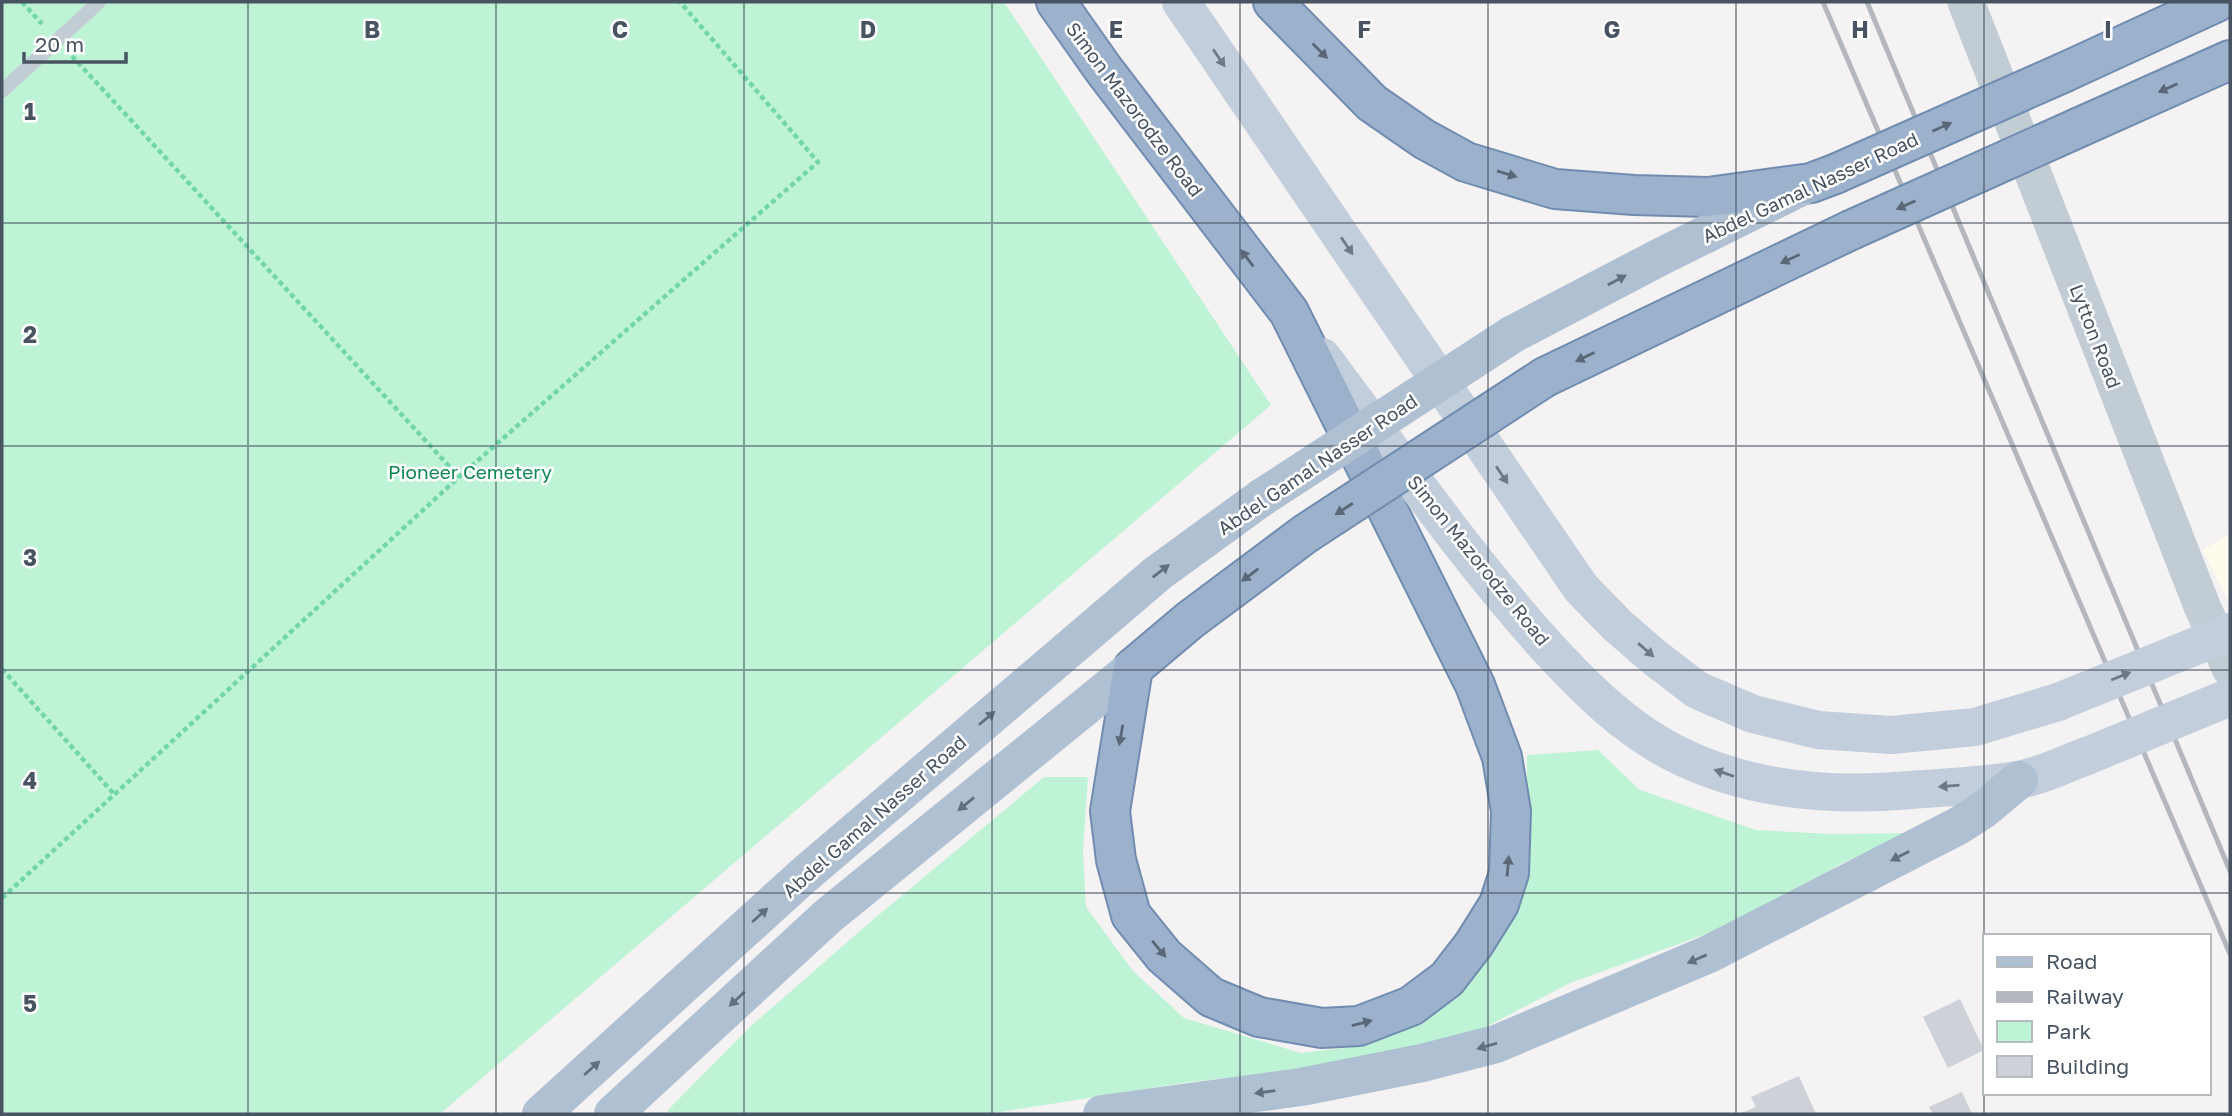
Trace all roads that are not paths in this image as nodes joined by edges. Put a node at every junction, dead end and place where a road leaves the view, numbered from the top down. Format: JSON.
{"nodes":[{"id":1,"x":99,"y":2,"type":"edge"},
{"id":2,"x":1056,"y":2,"type":"edge"},
{"id":3,"x":1181,"y":2,"type":"edge"},
{"id":4,"x":1273,"y":2,"type":"edge"},
{"id":5,"x":1966,"y":2,"type":"edge"},
{"id":6,"x":2166,"y":2,"type":"edge"},
{"id":7,"x":2217,"y":2,"type":"edge"},
{"id":8,"x":2134,"y":41,"type":"junction"},
{"id":9,"x":2230,"y":60,"type":"edge"},
{"id":10,"x":2,"y":91,"type":"edge"},
{"id":11,"x":1823,"y":178,"type":"junction"},
{"id":12,"x":1289,"y":312,"type":"junction"},
{"id":13,"x":2230,"y":632,"type":"edge"},
{"id":14,"x":1133,"y":668,"type":"junction"},
{"id":15,"x":2230,"y":668,"type":"edge"},
{"id":16,"x":2230,"y":697,"type":"edge"},
{"id":17,"x":2019,"y":780,"type":"junction"},
{"id":18,"x":541,"y":1114,"type":"edge"},
{"id":19,"x":613,"y":1114,"type":"edge"},
{"id":20,"x":1102,"y":1114,"type":"edge"}],
"edges":[{"from":1,"to":10,"type":"lane"},
{"from":12,"to":2,"type":"highway","name":"Simon Mazorodze Road","one_way":true},
{"from":3,"to":13,"type":"main road","one_way":true,"bridge":true},
{"from":4,"to":11,"type":"highway","one_way":true},
{"from":5,"to":15,"type":"street","name":"Lytton Road"},
{"from":6,"to":8,"type":"highway"},
{"from":7,"to":8,"type":"highway","name":"Abdel Gamal Nasser Road"},
{"from":11,"to":8,"type":"highway","name":"Abdel Gamal Nasser Road","one_way":true,"bridge":true},
{"from":9,"to":14,"type":"highway","one_way":true,"bridge":true},
{"from":18,"to":11,"type":"main road","name":"Abdel Gamal Nasser Road","one_way":true,"bridge":true},
{"from":14,"to":12,"type":"highway","one_way":true},
{"from":17,"to":12,"type":"main road","name":"Simon Mazorodze Road","one_way":true},
{"from":14,"to":19,"type":"main road","one_way":true},
{"from":16,"to":17,"type":"main road","name":"Simon Mazorodze Road","bridge":true},
{"from":17,"to":20,"type":"main road","one_way":true}]}
